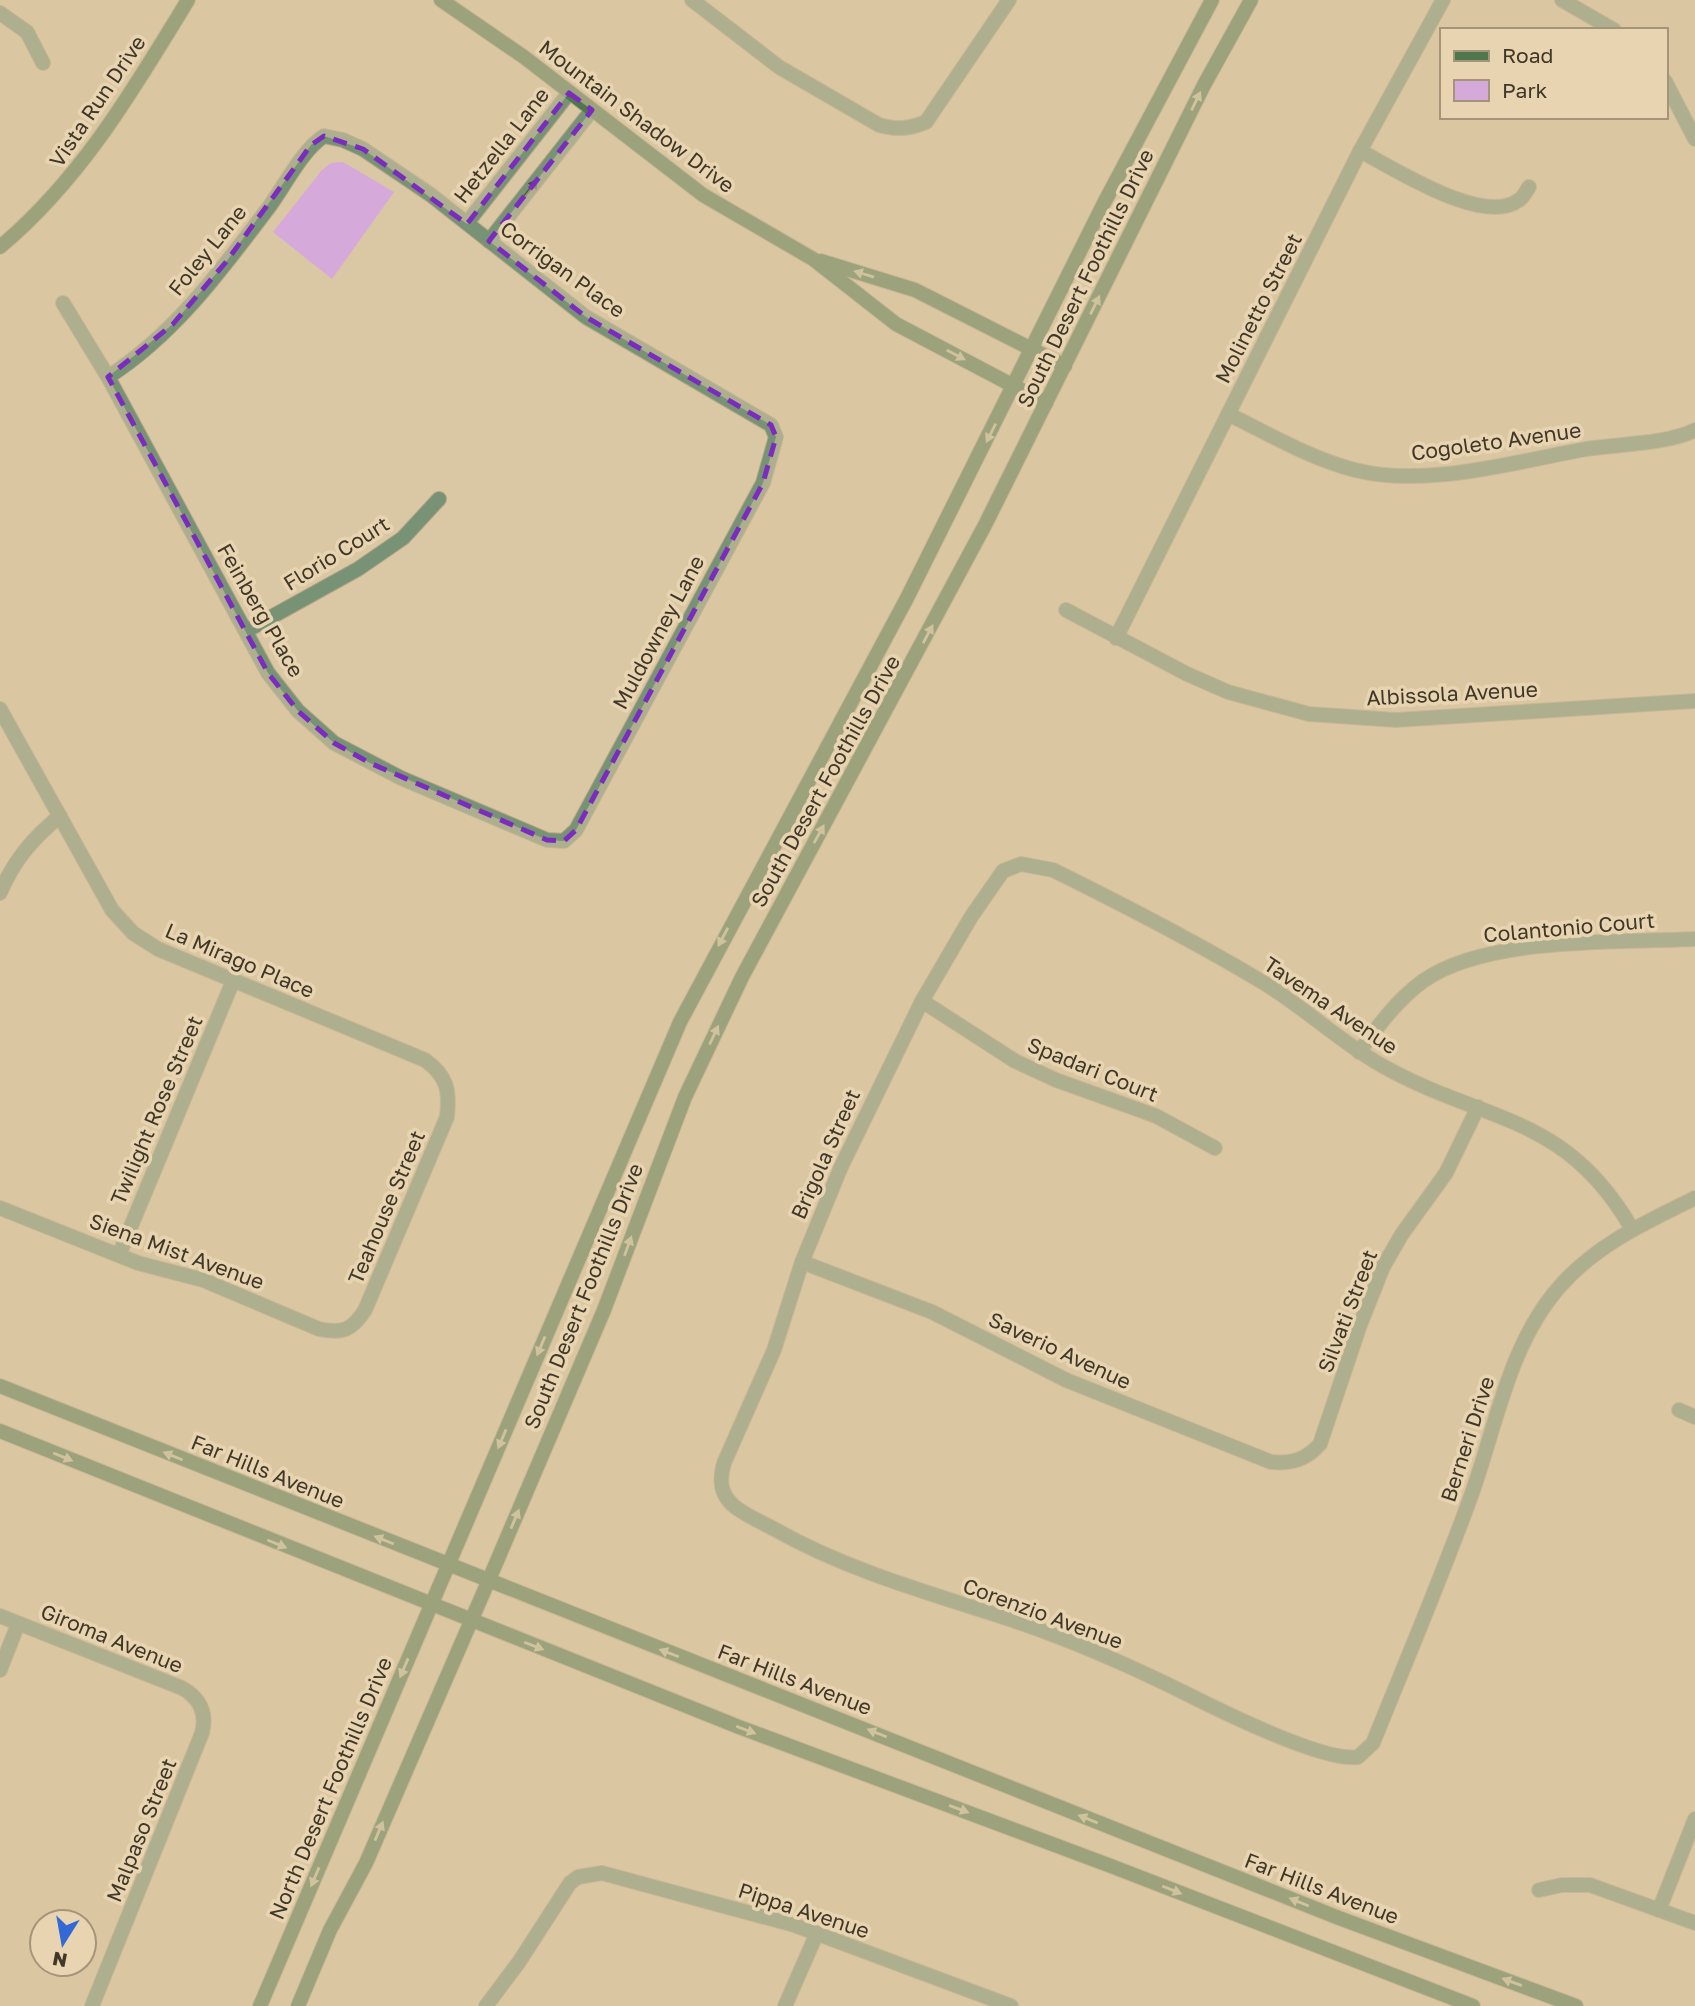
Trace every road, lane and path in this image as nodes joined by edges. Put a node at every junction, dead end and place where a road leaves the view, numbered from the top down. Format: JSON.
{"nodes":[{"id":1,"x":188,"y":0,"type":"edge"},
{"id":2,"x":441,"y":0,"type":"edge"},
{"id":3,"x":692,"y":0,"type":"edge"},
{"id":4,"x":1009,"y":0,"type":"edge"},
{"id":5,"x":1212,"y":0,"type":"edge"},
{"id":6,"x":1251,"y":0,"type":"edge"},
{"id":7,"x":1443,"y":0,"type":"edge"},
{"id":8,"x":1562,"y":0,"type":"edge"},
{"id":9,"x":0,"y":13,"type":"edge"},
{"id":10,"x":1611,"y":28,"type":"edge"},
{"id":11,"x":43,"y":63,"type":"dead end"},
{"id":12,"x":1667,"y":85,"type":"edge"},
{"id":13,"x":569,"y":93,"type":"junction"},
{"id":14,"x":592,"y":110,"type":"junction"},
{"id":15,"x":324,"y":136,"type":"joint"},
{"id":16,"x":1695,"y":139,"type":"edge"},
{"id":17,"x":1360,"y":151,"type":"junction"},
{"id":18,"x":1529,"y":187,"type":"dead end"},
{"id":19,"x":467,"y":223,"type":"junction"},
{"id":20,"x":489,"y":241,"type":"junction"},
{"id":21,"x":0,"y":247,"type":"edge"},
{"id":22,"x":813,"y":259,"type":"junction"},
{"id":23,"x":63,"y":303,"type":"dead end"},
{"id":24,"x":1033,"y":350,"type":"junction"},
{"id":25,"x":1065,"y":366,"type":"junction"},
{"id":26,"x":108,"y":377,"type":"junction"},
{"id":27,"x":1015,"y":387,"type":"junction"},
{"id":28,"x":1046,"y":403,"type":"junction"},
{"id":29,"x":1228,"y":414,"type":"junction"},
{"id":30,"x":1695,"y":430,"type":"edge"},
{"id":31,"x":776,"y":437,"type":"joint"},
{"id":32,"x":439,"y":499,"type":"dead end"},
{"id":33,"x":1066,"y":610,"type":"dead end"},
{"id":34,"x":246,"y":631,"type":"junction"},
{"id":35,"x":1116,"y":638,"type":"junction"},
{"id":36,"x":1695,"y":701,"type":"edge"},
{"id":37,"x":0,"y":709,"type":"edge"},
{"id":38,"x":60,"y":816,"type":"junction"},
{"id":39,"x":564,"y":841,"type":"joint"},
{"id":40,"x":1021,"y":864,"type":"joint"},
{"id":41,"x":0,"y":893,"type":"edge"},
{"id":42,"x":1695,"y":939,"type":"edge"},
{"id":43,"x":233,"y":981,"type":"junction"},
{"id":44,"x":922,"y":1001,"type":"junction"},
{"id":45,"x":1359,"y":1052,"type":"junction"},
{"id":46,"x":448,"y":1085,"type":"joint"},
{"id":47,"x":1478,"y":1107,"type":"junction"},
{"id":48,"x":1215,"y":1148,"type":"dead end"},
{"id":49,"x":1695,"y":1198,"type":"edge"},
{"id":50,"x":0,"y":1208,"type":"edge"},
{"id":51,"x":1632,"y":1229,"type":"junction"},
{"id":52,"x":119,"y":1255,"type":"junction"},
{"id":53,"x":802,"y":1262,"type":"junction"},
{"id":54,"x":339,"y":1333,"type":"joint"},
{"id":55,"x":0,"y":1386,"type":"edge"},
{"id":56,"x":1679,"y":1410,"type":"dead end"},
{"id":57,"x":1695,"y":1417,"type":"edge"},
{"id":58,"x":0,"y":1431,"type":"edge"},
{"id":59,"x":1303,"y":1458,"type":"joint"},
{"id":60,"x":723,"y":1491,"type":"joint"},
{"id":61,"x":447,"y":1566,"type":"junction"},
{"id":62,"x":488,"y":1581,"type":"junction"},
{"id":63,"x":439,"y":1586,"type":"joint"},
{"id":64,"x":430,"y":1605,"type":"junction"},
{"id":65,"x":0,"y":1616,"type":"edge"},
{"id":66,"x":471,"y":1621,"type":"junction"},
{"id":67,"x":19,"y":1624,"type":"junction"},
{"id":68,"x":0,"y":1670,"type":"edge"},
{"id":69,"x":202,"y":1707,"type":"joint"},
{"id":70,"x":1357,"y":1757,"type":"joint"},
{"id":71,"x":1695,"y":1819,"type":"edge"},
{"id":72,"x":1539,"y":1890,"type":"dead end"},
{"id":73,"x":1659,"y":1910,"type":"junction"},
{"id":74,"x":1695,"y":1923,"type":"edge"},
{"id":75,"x":817,"y":1933,"type":"junction"},
{"id":76,"x":92,"y":2006,"type":"edge"},
{"id":77,"x":260,"y":2006,"type":"edge"},
{"id":78,"x":298,"y":2006,"type":"edge"},
{"id":79,"x":486,"y":2006,"type":"edge"},
{"id":80,"x":785,"y":2006,"type":"edge"},
{"id":81,"x":1011,"y":2006,"type":"edge"},
{"id":82,"x":1473,"y":2006,"type":"edge"},
{"id":83,"x":1576,"y":2006,"type":"edge"}],
"edges":[{"from":1,"to":21,"type":"main road","name":"Vista Run Drive"},
{"from":2,"to":13,"type":"main road","name":"Mountain Shadow Drive"},
{"from":3,"to":4,"type":"street"},
{"from":5,"to":24,"type":"main road","name":"South Desert Foothills Drive"},
{"from":25,"to":6,"type":"main road","name":"South Desert Foothills Drive","one_way":true},
{"from":7,"to":17,"type":"street","name":"Molinetto Street"},
{"from":8,"to":10,"type":"street"},
{"from":9,"to":11,"type":"street"},
{"from":12,"to":16,"type":"street"},
{"from":13,"to":14,"type":"main road","name":"Mountain Shadow Drive"},
{"from":13,"to":19,"type":"street","name":"Hetzella Lane"},
{"from":20,"to":14,"type":"street","one_way":true},
{"from":14,"to":22,"type":"main road","name":"Mountain Shadow Drive"},
{"from":15,"to":19,"type":"street","name":"Corrigan Place"},
{"from":15,"to":26,"type":"street","name":"Foley Lane"},
{"from":17,"to":18,"type":"street"},
{"from":17,"to":29,"type":"street","name":"Molinetto Street"},
{"from":19,"to":20,"type":"street","name":"Corrigan Place"},
{"from":20,"to":31,"type":"street","name":"Corrigan Place"},
{"from":24,"to":22,"type":"main road","name":"Mountain Shadow Drive","one_way":true},
{"from":22,"to":27,"type":"main road","name":"Mountain Shadow Drive","one_way":true},
{"from":23,"to":26,"type":"street","name":"Feinberg Place"},
{"from":24,"to":25,"type":"main road","name":"Mountain Shadow Drive"},
{"from":24,"to":27,"type":"main road","name":"South Desert Foothills Drive"},
{"from":25,"to":28,"type":"main road","name":"South Desert Foothills Drive"},
{"from":26,"to":34,"type":"street","name":"Feinberg Place"},
{"from":27,"to":28,"type":"main road","name":"Mountain Shadow Drive"},
{"from":27,"to":61,"type":"main road","name":"South Desert Foothills Drive","one_way":true},
{"from":62,"to":28,"type":"main road","name":"South Desert Foothills Drive","one_way":true},
{"from":29,"to":30,"type":"street","name":"Cogoleto Avenue"},
{"from":29,"to":35,"type":"street","name":"Molinetto Street"},
{"from":31,"to":39,"type":"street","name":"Muldowney Lane"},
{"from":32,"to":34,"type":"street","name":"Florio Court"},
{"from":33,"to":35,"type":"street","name":"Albissola Avenue"},
{"from":34,"to":39,"type":"street","name":"Feinberg Place"},
{"from":35,"to":36,"type":"street","name":"Albissola Avenue"},
{"from":37,"to":38,"type":"street","name":"La Mirago Place"},
{"from":38,"to":41,"type":"street"},
{"from":38,"to":43,"type":"street","name":"La Mirago Place"},
{"from":40,"to":44,"type":"street","name":"Brigola Street"},
{"from":40,"to":45,"type":"street","name":"Tavema Avenue"},
{"from":42,"to":45,"type":"street","name":"Colantonio Court"},
{"from":43,"to":46,"type":"street","name":"La Mirago Place"},
{"from":43,"to":52,"type":"street","name":"Twilight Rose Street"},
{"from":44,"to":48,"type":"street","name":"Spadari Court"},
{"from":44,"to":53,"type":"street","name":"Brigola Street"},
{"from":45,"to":47,"type":"street","name":"Tavema Avenue"},
{"from":46,"to":54,"type":"street","name":"Teahouse Street"},
{"from":47,"to":51,"type":"street","name":"Tavema Avenue"},
{"from":47,"to":59,"type":"street","name":"Silvati Street"},
{"from":49,"to":51,"type":"street","name":"Berneri Drive"},
{"from":50,"to":52,"type":"street","name":"Siena Mist Avenue"},
{"from":51,"to":70,"type":"street","name":"Berneri Drive"},
{"from":52,"to":54,"type":"street","name":"Siena Mist Avenue"},
{"from":53,"to":59,"type":"street","name":"Saverio Avenue"},
{"from":53,"to":60,"type":"street","name":"Brigola Street"},
{"from":61,"to":55,"type":"main road","name":"Far Hills Avenue","one_way":true},
{"from":56,"to":57,"type":"street"},
{"from":58,"to":64,"type":"main road","one_way":true},
{"from":60,"to":70,"type":"street","name":"Corenzio Avenue"},
{"from":61,"to":62,"type":"main road","name":"Far Hills Avenue"},
{"from":61,"to":63,"type":"main road","name":"South Desert Foothills Drive"},
{"from":62,"to":66,"type":"main road","name":"South Desert Foothills Drive"},
{"from":83,"to":62,"type":"main road","name":"Far Hills Avenue","one_way":true},
{"from":63,"to":64,"type":"main road","name":"North Desert Foothills Drive"},
{"from":64,"to":66,"type":"main road"},
{"from":64,"to":77,"type":"main road","name":"North Desert Foothills Drive","one_way":true},
{"from":65,"to":67,"type":"street","name":"Giroma Avenue"},
{"from":78,"to":66,"type":"main road","one_way":true},
{"from":66,"to":82,"type":"main road","one_way":true},
{"from":67,"to":68,"type":"street"},
{"from":67,"to":69,"type":"street","name":"Giroma Avenue"},
{"from":69,"to":76,"type":"street","name":"Malpaso Street"},
{"from":71,"to":73,"type":"street"},
{"from":72,"to":73,"type":"street"},
{"from":73,"to":74,"type":"street"},
{"from":75,"to":79,"type":"street","name":"Pippa Avenue"},
{"from":75,"to":80,"type":"street"},
{"from":75,"to":81,"type":"street","name":"Pippa Avenue"}]}
